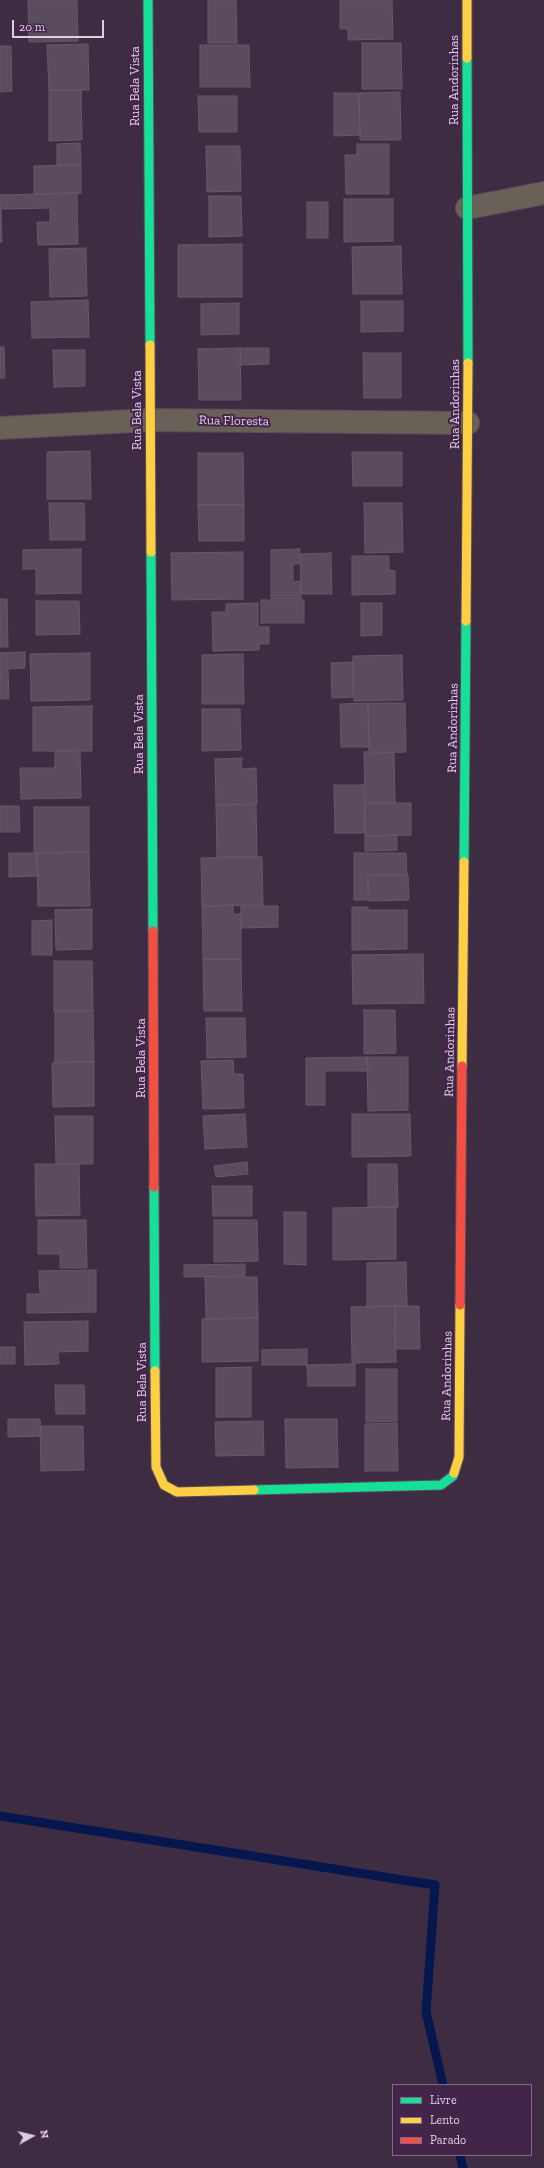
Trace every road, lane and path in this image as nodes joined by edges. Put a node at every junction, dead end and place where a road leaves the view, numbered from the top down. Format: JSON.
{"nodes":[{"id":1,"x":148,"y":0,"type":"edge"},
{"id":2,"x":467,"y":0,"type":"edge"},
{"id":3,"x":544,"y":193,"type":"edge"},
{"id":4,"x":467,"y":208,"type":"junction"},
{"id":5,"x":150,"y":420,"type":"junction"},
{"id":6,"x":468,"y":423,"type":"junction"},
{"id":7,"x":0,"y":428,"type":"edge"},
{"id":8,"x":156,"y":1467,"type":"joint"}],
"edges":[{"from":1,"to":5,"type":"street","name":"Rua Bela Vista"},
{"from":2,"to":4,"type":"street","name":"Rua Andorinhas"},
{"from":3,"to":4,"type":"street"},
{"from":4,"to":6,"type":"street","name":"Rua Andorinhas"},
{"from":5,"to":6,"type":"street","name":"Rua Floresta"},
{"from":5,"to":7,"type":"street","name":"Rua Floresta"},
{"from":5,"to":8,"type":"street","name":"Rua Bela Vista"},
{"from":6,"to":8,"type":"street","name":"Rua Andorinhas"}]}
